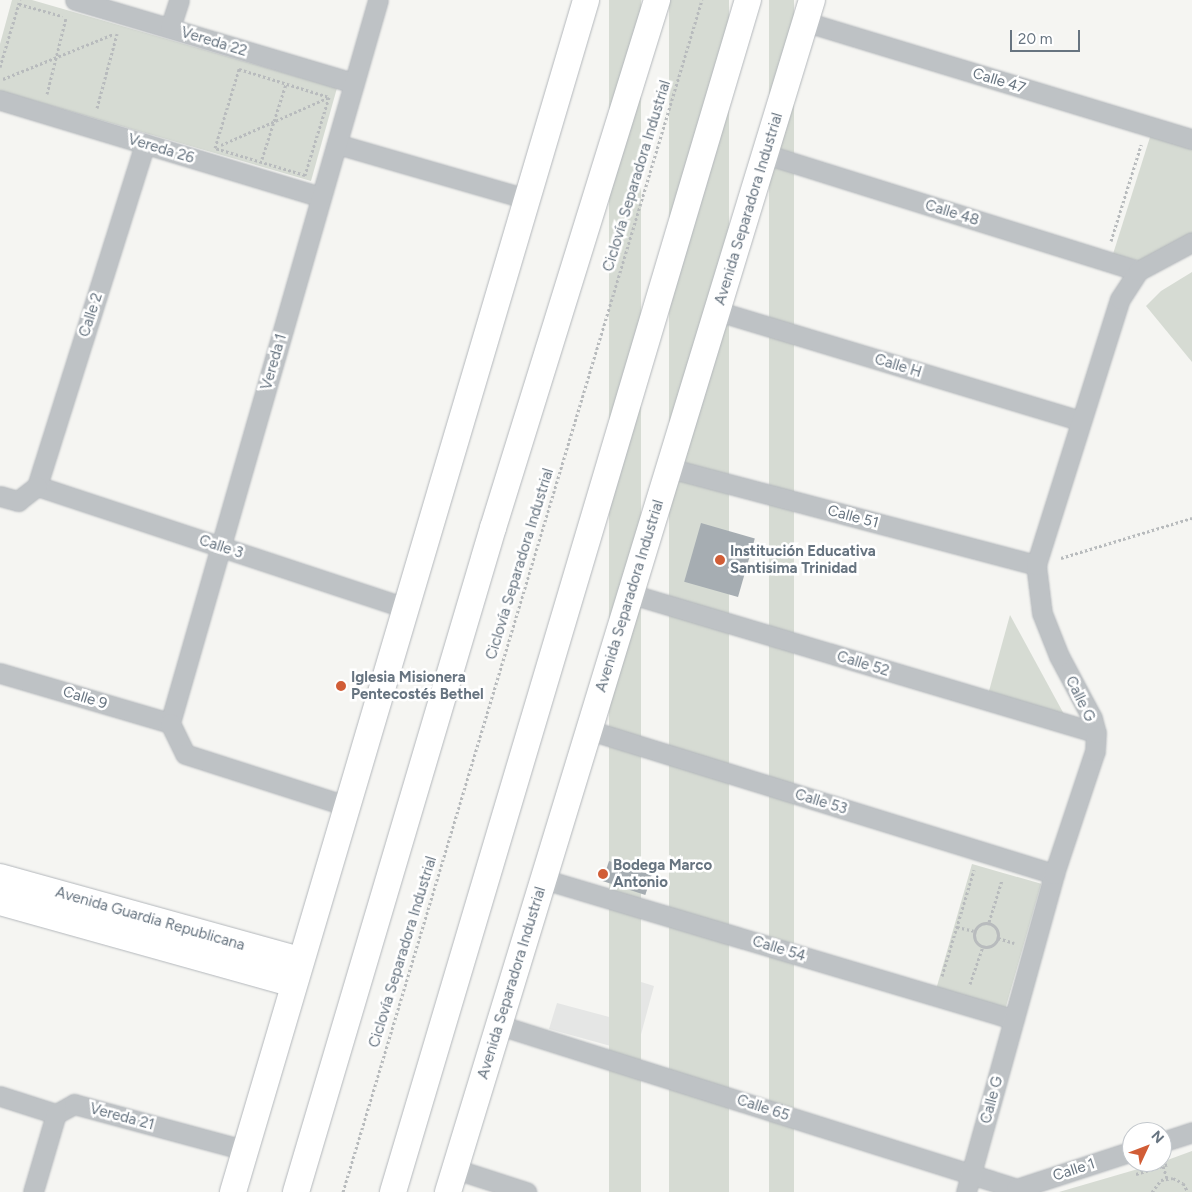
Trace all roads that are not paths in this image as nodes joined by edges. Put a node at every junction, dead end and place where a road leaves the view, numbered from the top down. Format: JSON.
{"nodes":[{"id":1,"x":74,"y":0,"type":"edge"},
{"id":2,"x":179,"y":0,"type":"edge"},
{"id":3,"x":378,"y":0,"type":"edge"},
{"id":4,"x":586,"y":0,"type":"edge"},
{"id":5,"x":657,"y":0,"type":"edge"},
{"id":6,"x":748,"y":0,"type":"edge"},
{"id":7,"x":809,"y":11,"type":"edge"},
{"id":8,"x":170,"y":28,"type":"junction"},
{"id":9,"x":354,"y":83,"type":"junction"},
{"id":10,"x":4,"y":93,"type":"edge"},
{"id":11,"x":1192,"y":139,"type":"edge"},
{"id":12,"x":145,"y":144,"type":"junction"},
{"id":13,"x":336,"y":144,"type":"junction"},
{"id":14,"x":765,"y":154,"type":"junction"},
{"id":15,"x":321,"y":197,"type":"junction"},
{"id":16,"x":527,"y":199,"type":"junction"},
{"id":17,"x":1192,"y":242,"type":"edge"},
{"id":18,"x":1138,"y":272,"type":"junction"},
{"id":19,"x":717,"y":311,"type":"junction"},
{"id":20,"x":1080,"y":420,"type":"junction"},
{"id":21,"x":669,"y":468,"type":"junction"},
{"id":22,"x":36,"y":486,"type":"junction"},
{"id":23,"x":0,"y":496,"type":"edge"},
{"id":24,"x":221,"y":546,"type":"junction"},
{"id":25,"x":1036,"y":566,"type":"junction"},
{"id":26,"x":631,"y":594,"type":"junction"},
{"id":27,"x":406,"y":608,"type":"junction"},
{"id":28,"x":0,"y":672,"type":"edge"},
{"id":29,"x":170,"y":723,"type":"junction"},
{"id":30,"x":589,"y":730,"type":"junction"},
{"id":31,"x":1096,"y":734,"type":"junction"},
{"id":32,"x":347,"y":806,"type":"junction"},
{"id":33,"x":1054,"y":874,"type":"junction"},
{"id":34,"x":0,"y":877,"type":"edge"},
{"id":35,"x":544,"y":879,"type":"junction"},
{"id":36,"x":0,"y":902,"type":"edge"},
{"id":37,"x":296,"y":972,"type":"junction"},
{"id":38,"x":1014,"y":1019,"type":"junction"},
{"id":39,"x":499,"y":1025,"type":"junction"},
{"id":40,"x":0,"y":1096,"type":"edge"},
{"id":41,"x":56,"y":1114,"type":"junction"},
{"id":42,"x":1192,"y":1132,"type":"edge"},
{"id":43,"x":1172,"y":1139,"type":"edge"},
{"id":44,"x":245,"y":1150,"type":"junction"},
{"id":45,"x":1122,"y":1155,"type":"edge"},
{"id":46,"x":451,"y":1181,"type":"edge"},
{"id":47,"x":969,"y":1183,"type":"edge"},
{"id":48,"x":1022,"y":1190,"type":"edge"},
{"id":49,"x":33,"y":1192,"type":"edge"},
{"id":50,"x":233,"y":1192,"type":"edge"},
{"id":51,"x":296,"y":1192,"type":"edge"},
{"id":52,"x":393,"y":1192,"type":"edge"},
{"id":53,"x":526,"y":1192,"type":"edge"}],
"edges":[{"from":1,"to":8,"type":"street","name":"Vereda 22"},
{"from":2,"to":8,"type":"street"},
{"from":3,"to":9,"type":"street","name":"Vereda 1"},
{"from":4,"to":16,"type":"street"},
{"from":5,"to":51,"type":"street"},
{"from":6,"to":52,"type":"street"},
{"from":7,"to":11,"type":"street","name":"Calle 47"},
{"from":7,"to":14,"type":"street","name":"Avenida Separadora Industrial"},
{"from":8,"to":9,"type":"street","name":"Vereda 22"},
{"from":9,"to":13,"type":"street","name":"Vereda 1"},
{"from":10,"to":12,"type":"street","name":"Vereda 26"},
{"from":12,"to":15,"type":"street","name":"Vereda 26"},
{"from":12,"to":22,"type":"street","name":"Calle 2"},
{"from":13,"to":15,"type":"street","name":"Vereda 1"},
{"from":13,"to":16,"type":"street"},
{"from":14,"to":18,"type":"street","name":"Calle 48"},
{"from":14,"to":19,"type":"street","name":"Avenida Separadora Industrial"},
{"from":15,"to":24,"type":"street","name":"Vereda 1"},
{"from":16,"to":27,"type":"street"},
{"from":17,"to":18,"type":"street","name":"Calle G"},
{"from":18,"to":20,"type":"street","name":"Calle G"},
{"from":19,"to":20,"type":"street","name":"Calle H"},
{"from":19,"to":21,"type":"street","name":"Avenida Separadora Industrial"},
{"from":20,"to":25,"type":"street","name":"Calle G"},
{"from":21,"to":25,"type":"street","name":"Calle 51"},
{"from":21,"to":26,"type":"street","name":"Avenida Separadora Industrial"},
{"from":22,"to":23,"type":"street"},
{"from":22,"to":24,"type":"street","name":"Calle 3"},
{"from":24,"to":27,"type":"street","name":"Calle 3"},
{"from":24,"to":29,"type":"street","name":"Vereda 1"},
{"from":25,"to":31,"type":"street","name":"Calle G"},
{"from":26,"to":30,"type":"street","name":"Avenida Separadora Industrial"},
{"from":26,"to":31,"type":"street","name":"Calle 52"},
{"from":27,"to":32,"type":"street"},
{"from":28,"to":29,"type":"street","name":"Calle 9"},
{"from":29,"to":32,"type":"street"},
{"from":30,"to":33,"type":"street","name":"Calle 53"},
{"from":30,"to":35,"type":"street","name":"Avenida Separadora Industrial"},
{"from":31,"to":33,"type":"street","name":"Calle G"},
{"from":32,"to":37,"type":"street"},
{"from":33,"to":38,"type":"street","name":"Calle G"},
{"from":34,"to":37,"type":"street","name":"Avenida Guardia Republicana"},
{"from":35,"to":38,"type":"street","name":"Calle 54"},
{"from":35,"to":39,"type":"street","name":"Avenida Separadora Industrial"},
{"from":36,"to":37,"type":"street","name":"Avenida Guardia Republicana"},
{"from":37,"to":44,"type":"street"},
{"from":38,"to":47,"type":"street","name":"Calle G"},
{"from":39,"to":46,"type":"street","name":"Avenida Separadora Industrial"},
{"from":39,"to":47,"type":"street","name":"Calle 65"},
{"from":40,"to":41,"type":"street"},
{"from":41,"to":44,"type":"street","name":"Vereda 21"},
{"from":41,"to":49,"type":"street"},
{"from":42,"to":43,"type":"street"},
{"from":44,"to":50,"type":"street"},
{"from":45,"to":48,"type":"street","name":"Calle 1"},
{"from":46,"to":53,"type":"street"},
{"from":47,"to":48,"type":"street","name":"Calle 65"}]}
